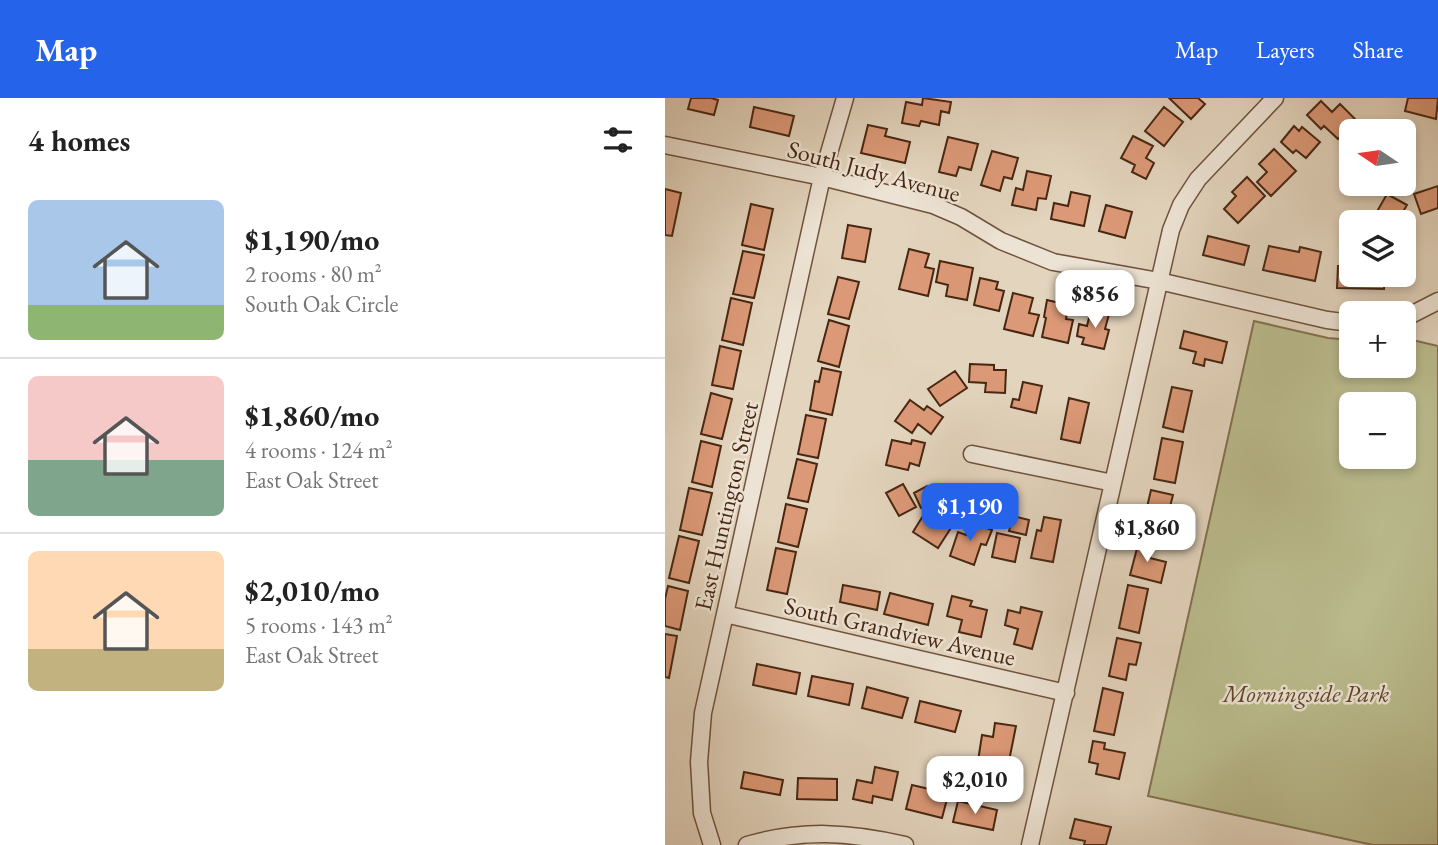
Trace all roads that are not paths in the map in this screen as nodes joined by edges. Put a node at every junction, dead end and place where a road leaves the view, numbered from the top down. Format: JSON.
{"nodes":[{"id":1,"x":845,"y":98,"type":"edge"},
{"id":2,"x":1276,"y":98,"type":"edge"},
{"id":3,"x":665,"y":145,"type":"edge"},
{"id":4,"x":822,"y":177,"type":"junction"},
{"id":5,"x":1159,"y":281,"type":"junction"},
{"id":6,"x":1438,"y":301,"type":"edge"},
{"id":7,"x":1416,"y":312,"type":"edge"},
{"id":8,"x":1339,"y":322,"type":"edge"},
{"id":9,"x":972,"y":454,"type":"dead end"},
{"id":10,"x":1112,"y":483,"type":"junction"},
{"id":11,"x":725,"y":614,"type":"junction"},
{"id":12,"x":1066,"y":693,"type":"junction"},
{"id":13,"x":712,"y":845,"type":"edge"},
{"id":14,"x":747,"y":845,"type":"edge"},
{"id":15,"x":905,"y":845,"type":"edge"},
{"id":16,"x":1030,"y":845,"type":"edge"}],
"edges":[{"from":1,"to":4,"type":"street","name":"East Huntington Street"},
{"from":2,"to":5,"type":"street"},
{"from":3,"to":4,"type":"street","name":"South Judy Avenue"},
{"from":4,"to":5,"type":"street","name":"South Judy Avenue"},
{"from":4,"to":11,"type":"street","name":"East Huntington Street"},
{"from":5,"to":8,"type":"street","name":"South Judy Avenue"},
{"from":5,"to":10,"type":"street"},
{"from":6,"to":7,"type":"street"},
{"from":9,"to":10,"type":"street"},
{"from":10,"to":12,"type":"street"},
{"from":11,"to":12,"type":"street","name":"South Grandview Avenue"},
{"from":11,"to":13,"type":"street","name":"East Huntington Street"},
{"from":12,"to":16,"type":"street"},
{"from":14,"to":15,"type":"street"}]}
